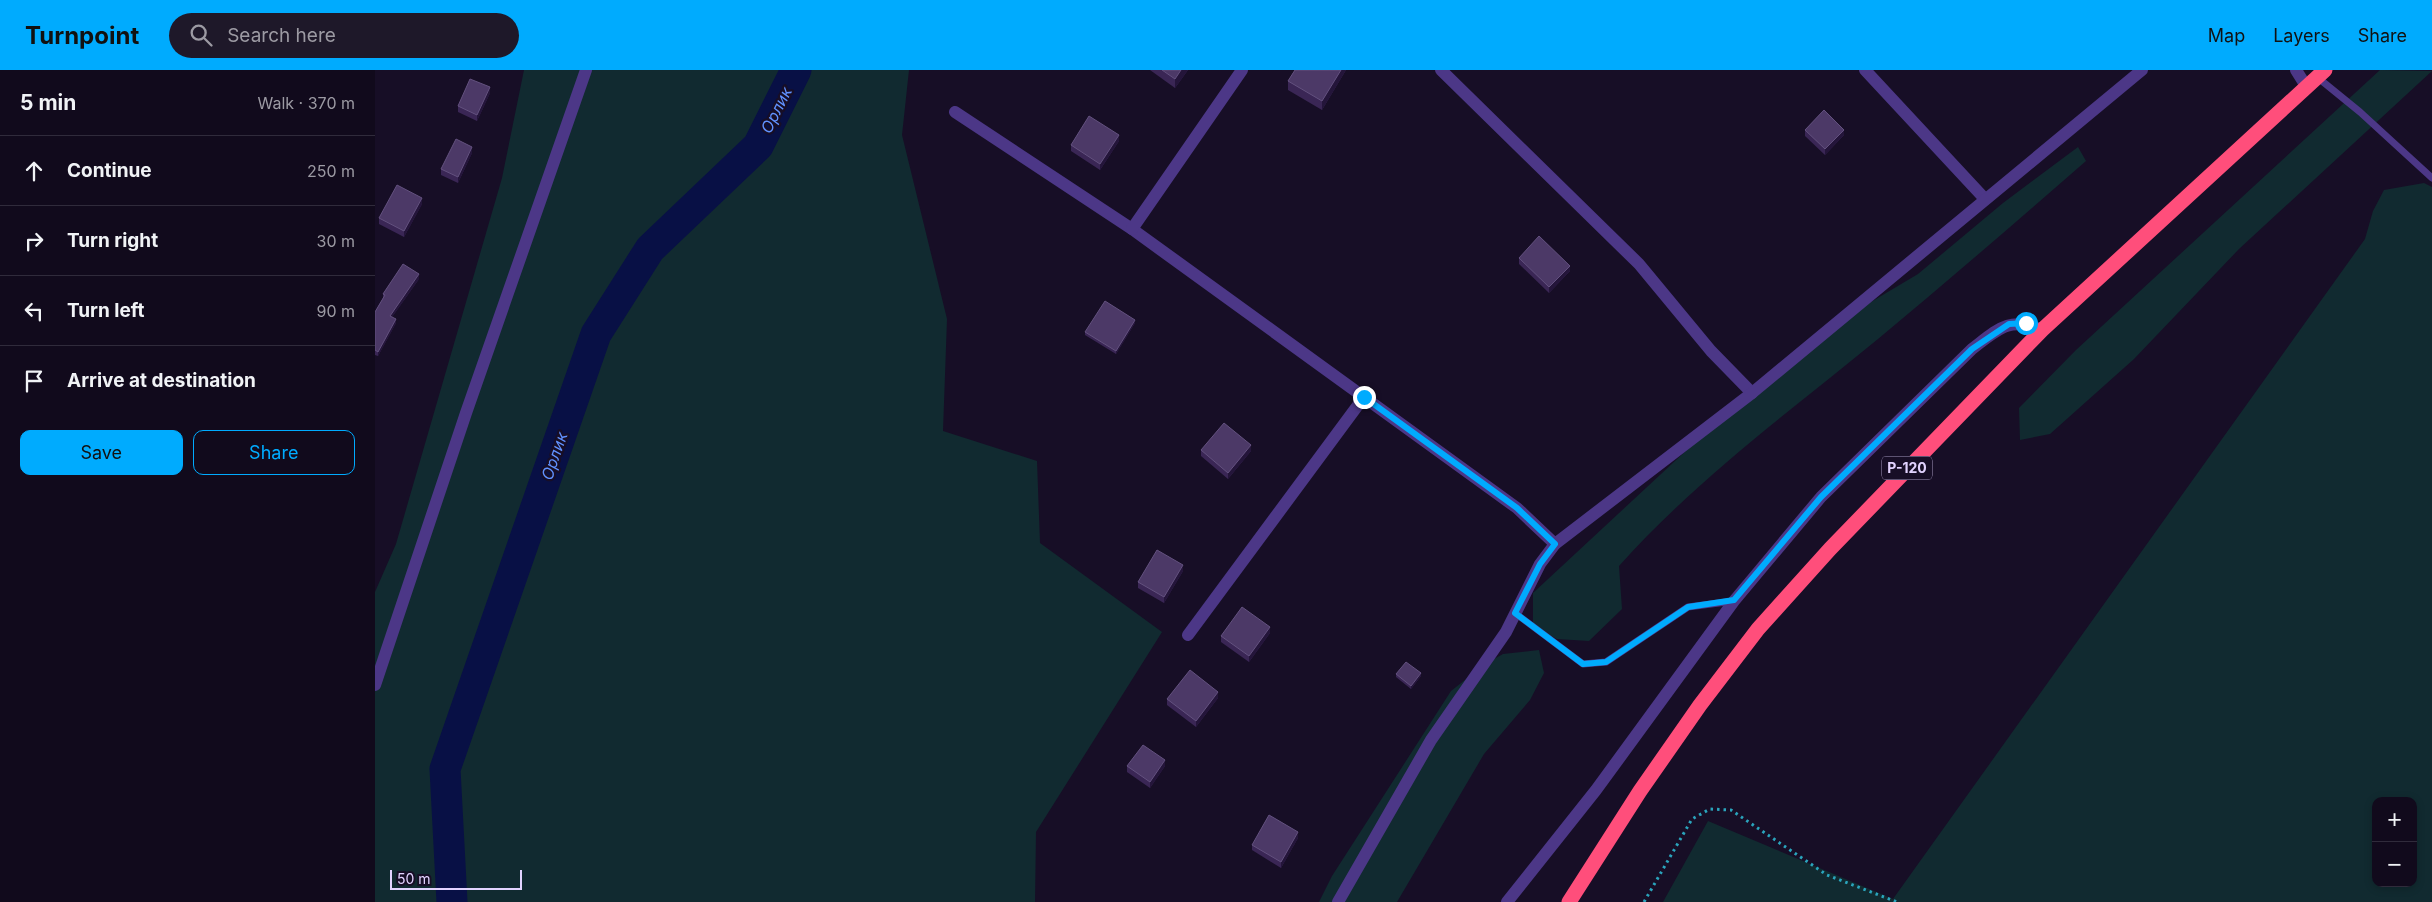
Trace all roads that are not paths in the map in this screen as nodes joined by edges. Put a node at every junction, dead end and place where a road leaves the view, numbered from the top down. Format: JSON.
{"nodes":[{"id":1,"x":586,"y":70,"type":"edge"},
{"id":2,"x":1243,"y":70,"type":"edge"},
{"id":3,"x":1441,"y":70,"type":"edge"},
{"id":4,"x":1865,"y":70,"type":"edge"},
{"id":5,"x":2142,"y":70,"type":"edge"},
{"id":6,"x":2296,"y":70,"type":"edge"},
{"id":7,"x":2316,"y":78,"type":"edge"},
{"id":8,"x":955,"y":112,"type":"dead end"},
{"id":9,"x":2432,"y":178,"type":"edge"},
{"id":10,"x":1985,"y":199,"type":"junction"},
{"id":11,"x":1132,"y":230,"type":"junction"},
{"id":12,"x":2042,"y":330,"type":"junction"},
{"id":13,"x":1752,"y":393,"type":"junction"},
{"id":14,"x":1364,"y":397,"type":"junction"},
{"id":15,"x":1555,"y":544,"type":"junction"},
{"id":16,"x":1734,"y":600,"type":"junction"},
{"id":17,"x":1515,"y":613,"type":"junction"},
{"id":18,"x":1188,"y":635,"type":"dead end"},
{"id":19,"x":375,"y":685,"type":"edge"},
{"id":20,"x":1339,"y":902,"type":"edge"},
{"id":21,"x":1507,"y":902,"type":"edge"},
{"id":22,"x":1569,"y":902,"type":"edge"}],
"edges":[{"from":1,"to":19,"type":"street"},
{"from":2,"to":11,"type":"street"},
{"from":3,"to":13,"type":"street"},
{"from":4,"to":10,"type":"street"},
{"from":5,"to":10,"type":"street"},
{"from":6,"to":7,"type":"street"},
{"from":7,"to":9,"type":"lane"},
{"from":7,"to":12,"type":"highway","number":"Р-120"},
{"from":8,"to":11,"type":"street"},
{"from":10,"to":13,"type":"street"},
{"from":11,"to":14,"type":"street"},
{"from":12,"to":16,"type":"street"},
{"from":12,"to":22,"type":"highway","number":"Р-120"},
{"from":13,"to":15,"type":"street"},
{"from":14,"to":15,"type":"street"},
{"from":14,"to":18,"type":"street"},
{"from":15,"to":17,"type":"street"},
{"from":16,"to":17,"type":"lane"},
{"from":16,"to":21,"type":"street"},
{"from":17,"to":20,"type":"street"}]}
